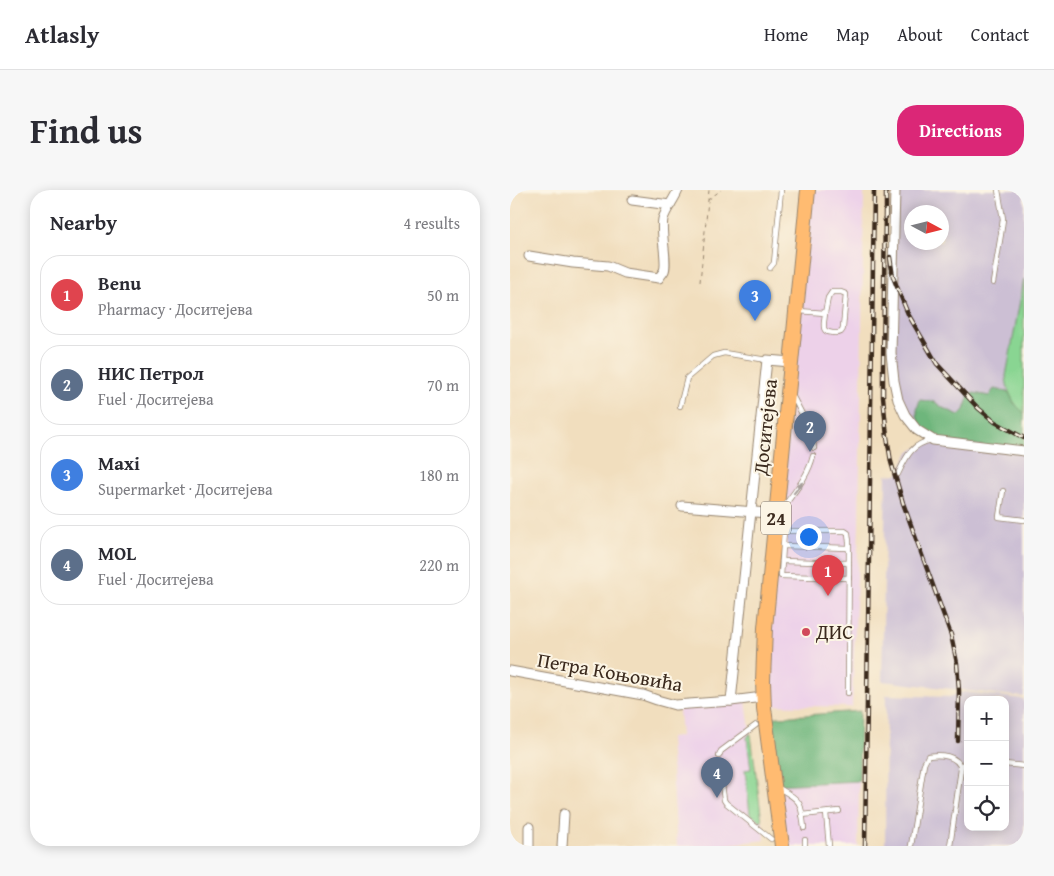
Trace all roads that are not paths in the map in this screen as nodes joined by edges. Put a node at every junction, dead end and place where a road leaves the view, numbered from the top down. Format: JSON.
{"nodes":[{"id":1,"x":678,"y":190,"type":"edge"},
{"id":2,"x":781,"y":190,"type":"edge"},
{"id":3,"x":799,"y":190,"type":"edge"},
{"id":4,"x":808,"y":190,"type":"edge"},
{"id":5,"x":895,"y":190,"type":"edge"},
{"id":6,"x":998,"y":190,"type":"edge"},
{"id":7,"x":632,"y":200,"type":"dead end"},
{"id":8,"x":670,"y":205,"type":"junction"},
{"id":9,"x":802,"y":211,"type":"junction"},
{"id":10,"x":529,"y":256,"type":"dead end"},
{"id":11,"x":770,"y":268,"type":"dead end"},
{"id":12,"x":993,"y":283,"type":"dead end"},
{"id":13,"x":796,"y":311,"type":"junction"},
{"id":14,"x":825,"y":313,"type":"junction"},
{"id":15,"x":767,"y":360,"type":"junction"},
{"id":16,"x":787,"y":362,"type":"junction"},
{"id":17,"x":789,"y":389,"type":"junction"},
{"id":18,"x":680,"y":406,"type":"dead end"},
{"id":19,"x":933,"y":440,"type":"junction"},
{"id":20,"x":814,"y":448,"type":"dead end"},
{"id":21,"x":1024,"y":451,"type":"edge"},
{"id":22,"x":813,"y":456,"type":"dead end"},
{"id":23,"x":898,"y":474,"type":"dead end"},
{"id":24,"x":1003,"y":492,"type":"dead end"},
{"id":25,"x":682,"y":506,"type":"dead end"},
{"id":26,"x":750,"y":512,"type":"junction"},
{"id":27,"x":772,"y":514,"type":"junction"},
{"id":28,"x":1024,"y":520,"type":"edge"},
{"id":29,"x":775,"y":530,"type":"junction"},
{"id":30,"x":783,"y":546,"type":"junction"},
{"id":31,"x":849,"y":548,"type":"junction"},
{"id":32,"x":782,"y":561,"type":"junction"},
{"id":33,"x":849,"y":563,"type":"junction"},
{"id":34,"x":849,"y":578,"type":"junction"},
{"id":35,"x":510,"y":671,"type":"edge"},
{"id":36,"x":848,"y":693,"type":"dead end"},
{"id":37,"x":759,"y":698,"type":"junction"},
{"id":38,"x":731,"y":701,"type":"junction"},
{"id":39,"x":756,"y":725,"type":"junction"},
{"id":40,"x":719,"y":756,"type":"dead end"},
{"id":41,"x":964,"y":764,"type":"edge"},
{"id":42,"x":1009,"y":764,"type":"edge"},
{"id":43,"x":1024,"y":766,"type":"edge"},
{"id":44,"x":720,"y":767,"type":"dead end"},
{"id":45,"x":961,"y":769,"type":"junction"},
{"id":46,"x":774,"y":785,"type":"junction"},
{"id":47,"x":839,"y":812,"type":"dead end"},
{"id":48,"x":826,"y":813,"type":"junction"},
{"id":49,"x":564,"y":814,"type":"dead end"},
{"id":50,"x":802,"y":815,"type":"junction"},
{"id":51,"x":530,"y":827,"type":"dead end"},
{"id":52,"x":804,"y":828,"type":"dead end"},
{"id":53,"x":805,"y":840,"type":"dead end"},
{"id":54,"x":775,"y":844,"type":"edge"},
{"id":55,"x":528,"y":846,"type":"edge"},
{"id":56,"x":562,"y":846,"type":"edge"},
{"id":57,"x":805,"y":846,"type":"edge"},
{"id":58,"x":829,"y":846,"type":"edge"},
{"id":59,"x":911,"y":846,"type":"edge"},
{"id":60,"x":950,"y":846,"type":"edge"}],
"edges":[{"from":1,"to":8,"type":"street"},
{"from":2,"to":11,"type":"lane"},
{"from":3,"to":9,"type":"main road","name":"Доситејева","number":"24"},
{"from":4,"to":9,"type":"main road","name":"Доситејева","number":"24"},
{"from":5,"to":19,"type":"street"},
{"from":6,"to":12,"type":"lane"},
{"from":7,"to":8,"type":"street"},
{"from":8,"to":10,"type":"street"},
{"from":9,"to":13,"type":"main road","name":"Доситејева","number":"24"},
{"from":9,"to":16,"type":"main road","name":"Доситејева","number":"24"},
{"from":13,"to":14,"type":"lane"},
{"from":13,"to":16,"type":"main road","name":"Доситејева","number":"24"},
{"from":14,"to":14,"type":"lane"},
{"from":15,"to":16,"type":"street"},
{"from":15,"to":18,"type":"lane"},
{"from":15,"to":26,"type":"street"},
{"from":16,"to":17,"type":"main road","name":"Доситејева","number":"24"},
{"from":16,"to":27,"type":"main road","name":"Доситејева","number":"24"},
{"from":17,"to":20,"type":"lane"},
{"from":17,"to":27,"type":"main road","name":"Доситејева","number":"24"},
{"from":19,"to":21,"type":"street"},
{"from":19,"to":23,"type":"lane"},
{"from":27,"to":22,"type":"lane","one_way":true},
{"from":24,"to":28,"type":"lane"},
{"from":25,"to":26,"type":"street"},
{"from":26,"to":27,"type":"street"},
{"from":26,"to":38,"type":"street"},
{"from":27,"to":29,"type":"main road","name":"Доситејева","number":"24"},
{"from":29,"to":30,"type":"lane"},
{"from":29,"to":31,"type":"lane"},
{"from":29,"to":37,"type":"main road","name":"Доситејева","number":"24"},
{"from":30,"to":31,"type":"lane"},
{"from":30,"to":32,"type":"lane"},
{"from":31,"to":33,"type":"lane"},
{"from":32,"to":33,"type":"lane"},
{"from":32,"to":34,"type":"lane"},
{"from":33,"to":34,"type":"lane"},
{"from":34,"to":36,"type":"lane"},
{"from":35,"to":38,"type":"street","name":"Петра Коњовића"},
{"from":37,"to":38,"type":"street","name":"Петра Коњовића"},
{"from":37,"to":39,"type":"main road","name":"Доситејева","number":"24"},
{"from":37,"to":46,"type":"main road","name":"Доситејева","number":"24"},
{"from":39,"to":40,"type":"lane"},
{"from":39,"to":54,"type":"main road","name":"Доситејева","number":"24"},
{"from":41,"to":45,"type":"lane"},
{"from":42,"to":43,"type":"lane"},
{"from":44,"to":54,"type":"lane"},
{"from":45,"to":59,"type":"lane"},
{"from":45,"to":60,"type":"lane"},
{"from":46,"to":50,"type":"lane"},
{"from":46,"to":54,"type":"main road","name":"Доситејева","number":"24"},
{"from":47,"to":48,"type":"lane"},
{"from":48,"to":50,"type":"lane"},
{"from":48,"to":58,"type":"lane"},
{"from":49,"to":56,"type":"street"},
{"from":50,"to":52,"type":"lane"},
{"from":51,"to":55,"type":"street"},
{"from":53,"to":57,"type":"lane"}]}
